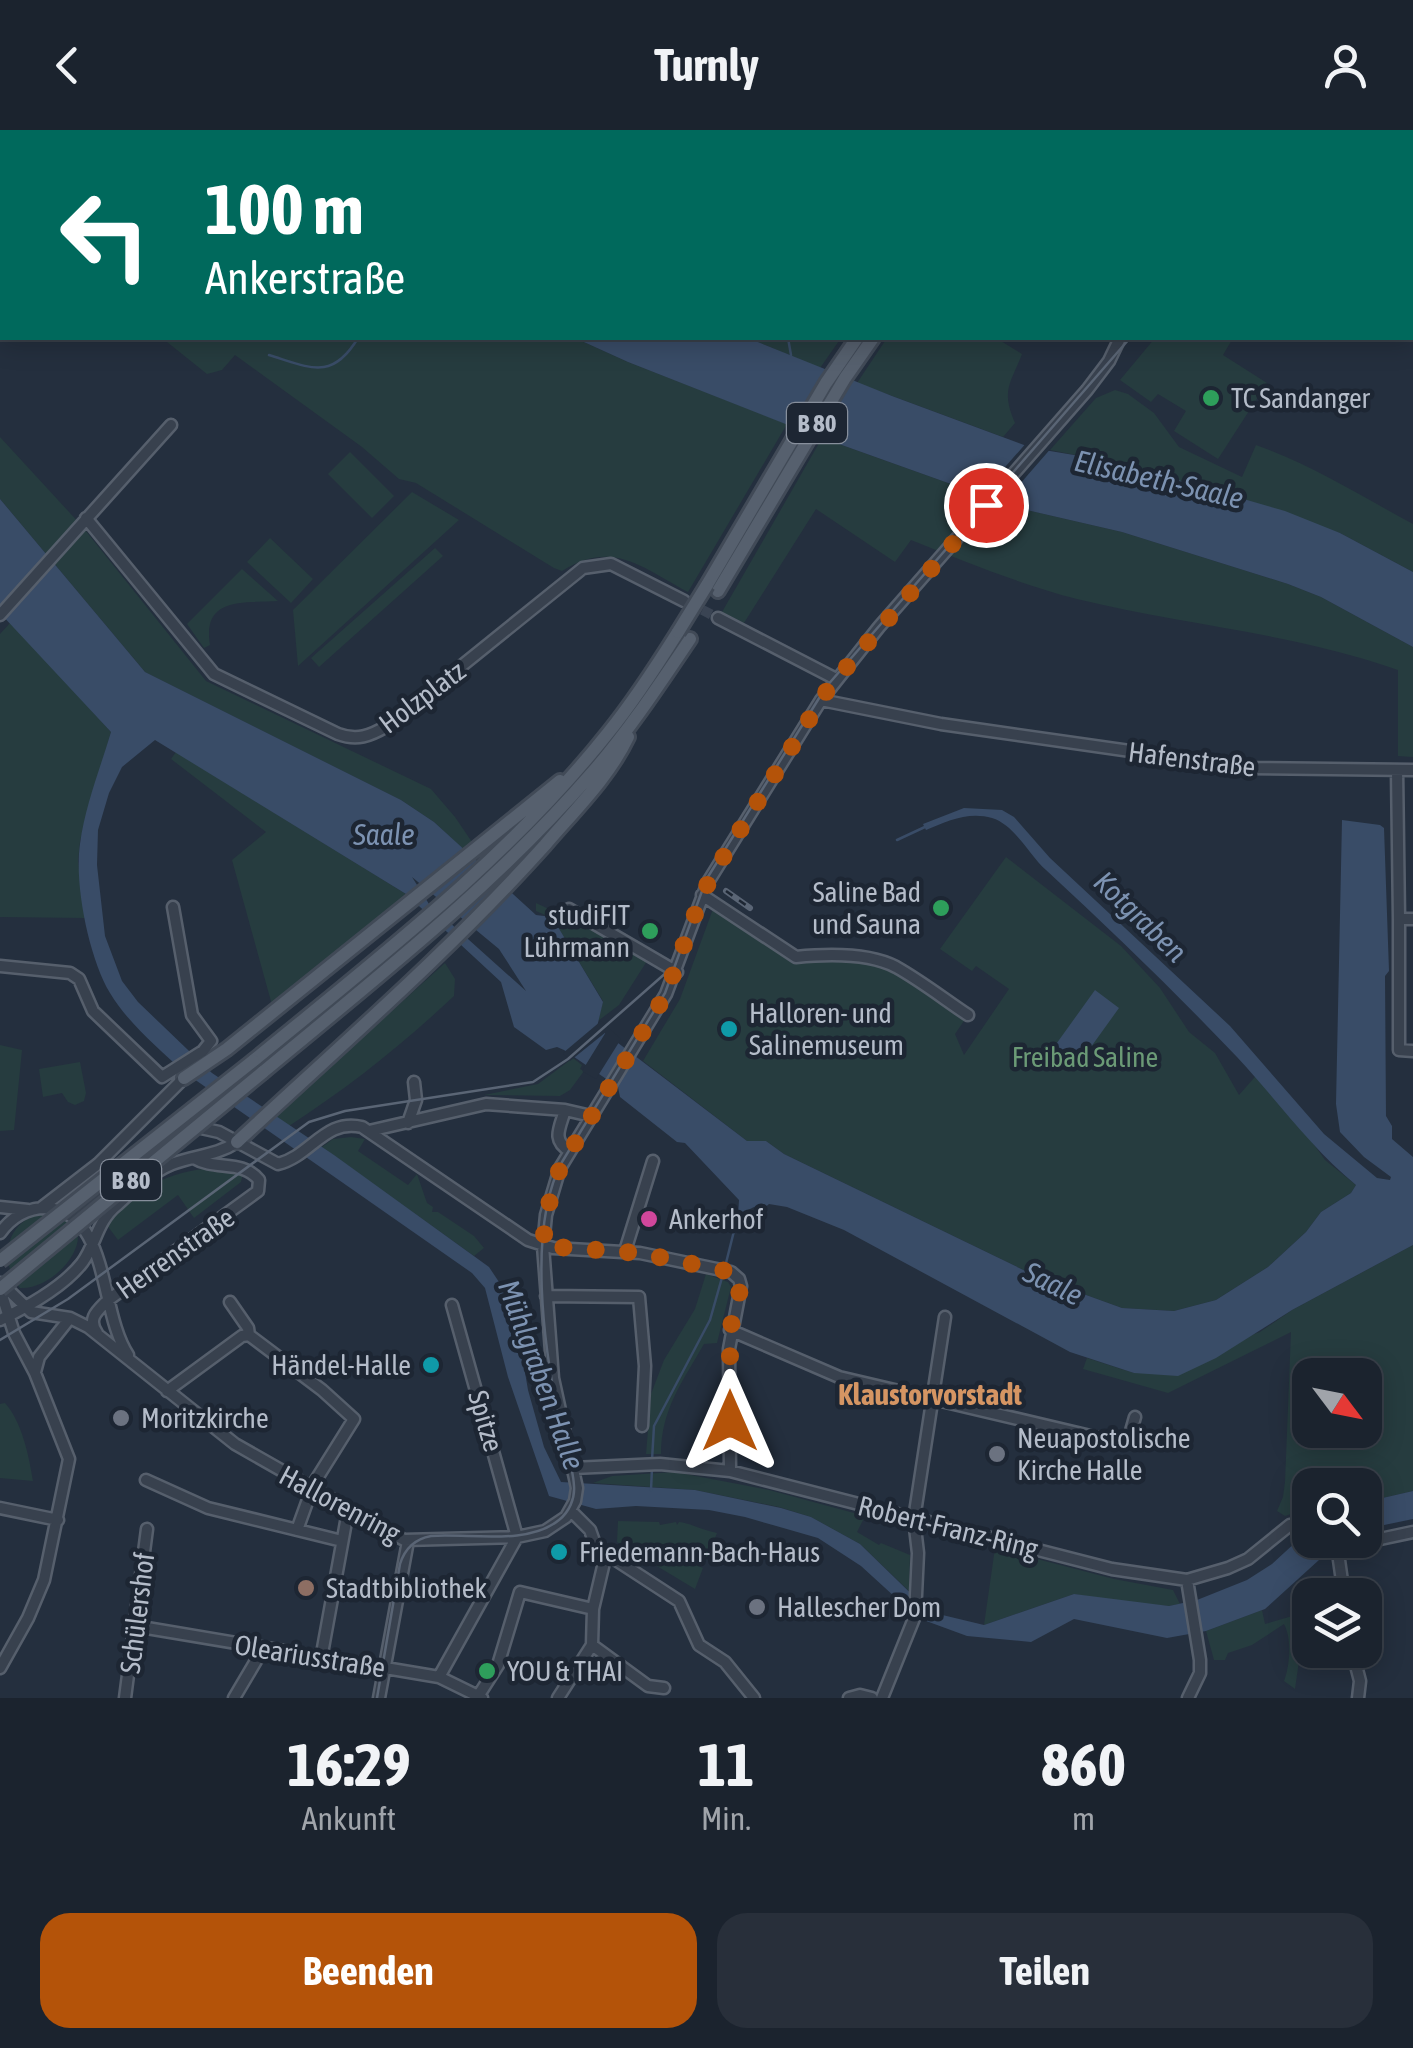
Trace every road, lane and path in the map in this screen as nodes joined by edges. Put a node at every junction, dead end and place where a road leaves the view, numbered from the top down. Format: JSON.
{"nodes":[{"id":1,"x":855,"y":340,"type":"edge"},
{"id":2,"x":871,"y":340,"type":"edge"},
{"id":3,"x":1119,"y":340,"type":"edge"},
{"id":4,"x":171,"y":425,"type":"dead end"},
{"id":5,"x":760,"y":508,"type":"junction"},
{"id":6,"x":86,"y":518,"type":"junction"},
{"id":7,"x":684,"y":601,"type":"tunnel mouth"},
{"id":8,"x":0,"y":616,"type":"edge"},
{"id":9,"x":718,"y":618,"type":"tunnel mouth"},
{"id":10,"x":684,"y":636,"type":"junction"},
{"id":11,"x":836,"y":679,"type":"junction"},
{"id":12,"x":821,"y":700,"type":"junction"},
{"id":13,"x":640,"y":712,"type":"junction"},
{"id":14,"x":582,"y":765,"type":"junction"},
{"id":15,"x":1397,"y":770,"type":"junction"},
{"id":16,"x":1413,"y":770,"type":"edge"},
{"id":17,"x":510,"y":850,"type":"junction"},
{"id":18,"x":702,"y":895,"type":"junction"},
{"id":19,"x":173,"y":907,"type":"dead end"},
{"id":20,"x":569,"y":909,"type":"dead end"},
{"id":21,"x":1399,"y":918,"type":"junction"},
{"id":22,"x":1413,"y":918,"type":"edge"},
{"id":23,"x":0,"y":966,"type":"edge"},
{"id":24,"x":677,"y":972,"type":"junction"},
{"id":25,"x":968,"y":1015,"type":"dead end"},
{"id":26,"x":1413,"y":1052,"type":"edge"},
{"id":27,"x":208,"y":1056,"type":"junction"},
{"id":28,"x":258,"y":1066,"type":"junction"},
{"id":29,"x":179,"y":1074,"type":"junction"},
{"id":30,"x":414,"y":1082,"type":"dead end"},
{"id":31,"x":416,"y":1100,"type":"junction"},
{"id":32,"x":565,"y":1110,"type":"junction"},
{"id":33,"x":436,"y":1116,"type":"junction"},
{"id":34,"x":591,"y":1116,"type":"junction"},
{"id":35,"x":408,"y":1123,"type":"junction"},
{"id":36,"x":369,"y":1131,"type":"junction"},
{"id":37,"x":238,"y":1142,"type":"junction"},
{"id":38,"x":570,"y":1152,"type":"junction"},
{"id":39,"x":194,"y":1158,"type":"junction"},
{"id":40,"x":653,"y":1161,"type":"dead end"},
{"id":41,"x":0,"y":1207,"type":"edge"},
{"id":42,"x":35,"y":1209,"type":"junction"},
{"id":43,"x":71,"y":1215,"type":"junction"},
{"id":44,"x":0,"y":1234,"type":"edge"},
{"id":45,"x":92,"y":1240,"type":"junction"},
{"id":46,"x":543,"y":1246,"type":"junction"},
{"id":47,"x":625,"y":1251,"type":"junction"},
{"id":48,"x":0,"y":1260,"type":"edge"},
{"id":49,"x":0,"y":1287,"type":"edge"},
{"id":50,"x":42,"y":1294,"type":"junction"},
{"id":51,"x":14,"y":1295,"type":"junction"},
{"id":52,"x":546,"y":1296,"type":"junction"},
{"id":53,"x":107,"y":1302,"type":"junction"},
{"id":54,"x":230,"y":1302,"type":"dead end"},
{"id":55,"x":452,"y":1305,"type":"dead end"},
{"id":56,"x":24,"y":1307,"type":"junction"},
{"id":57,"x":946,"y":1317,"type":"dead end"},
{"id":58,"x":4,"y":1318,"type":"edge"},
{"id":59,"x":70,"y":1318,"type":"junction"},
{"id":60,"x":730,"y":1330,"type":"junction"},
{"id":61,"x":98,"y":1334,"type":"junction"},
{"id":62,"x":249,"y":1335,"type":"junction"},
{"id":63,"x":131,"y":1360,"type":"junction"},
{"id":64,"x":35,"y":1373,"type":"junction"},
{"id":65,"x":168,"y":1391,"type":"junction"},
{"id":66,"x":933,"y":1400,"type":"junction"},
{"id":67,"x":1135,"y":1417,"type":"dead end"},
{"id":68,"x":642,"y":1426,"type":"dead end"},
{"id":69,"x":730,"y":1471,"type":"junction"},
{"id":70,"x":574,"y":1473,"type":"junction"},
{"id":71,"x":146,"y":1480,"type":"dead end"},
{"id":72,"x":311,"y":1490,"type":"junction"},
{"id":73,"x":0,"y":1508,"type":"edge"},
{"id":74,"x":572,"y":1508,"type":"junction"},
{"id":75,"x":348,"y":1512,"type":"junction"},
{"id":76,"x":914,"y":1519,"type":"junction"},
{"id":77,"x":58,"y":1520,"type":"junction"},
{"id":78,"x":1292,"y":1525,"type":"edge"},
{"id":79,"x":148,"y":1529,"type":"dead end"},
{"id":80,"x":297,"y":1530,"type":"junction"},
{"id":81,"x":1413,"y":1532,"type":"edge"},
{"id":82,"x":517,"y":1537,"type":"junction"},
{"id":83,"x":1382,"y":1539,"type":"edge"},
{"id":84,"x":342,"y":1541,"type":"junction"},
{"id":85,"x":408,"y":1541,"type":"junction"},
{"id":86,"x":606,"y":1554,"type":"junction"},
{"id":87,"x":1188,"y":1586,"type":"junction"},
{"id":88,"x":592,"y":1609,"type":"junction"},
{"id":89,"x":134,"y":1626,"type":"junction"},
{"id":90,"x":592,"y":1646,"type":"junction"},
{"id":91,"x":263,"y":1649,"type":"junction"},
{"id":92,"x":321,"y":1659,"type":"junction"},
{"id":93,"x":0,"y":1668,"type":"edge"},
{"id":94,"x":384,"y":1668,"type":"junction"},
{"id":95,"x":1357,"y":1668,"type":"edge"},
{"id":96,"x":439,"y":1677,"type":"junction"},
{"id":97,"x":648,"y":1686,"type":"junction"},
{"id":98,"x":664,"y":1688,"type":"dead end"},
{"id":99,"x":479,"y":1697,"type":"edge"},
{"id":100,"x":126,"y":1698,"type":"edge"},
{"id":101,"x":234,"y":1698,"type":"edge"},
{"id":102,"x":379,"y":1698,"type":"edge"},
{"id":103,"x":558,"y":1698,"type":"edge"},
{"id":104,"x":638,"y":1698,"type":"edge"},
{"id":105,"x":754,"y":1698,"type":"edge"},
{"id":106,"x":849,"y":1698,"type":"edge"},
{"id":107,"x":872,"y":1698,"type":"edge"},
{"id":108,"x":882,"y":1698,"type":"edge"},
{"id":109,"x":1188,"y":1698,"type":"edge"},
{"id":110,"x":1358,"y":1698,"type":"edge"}],
"edges":[{"from":1,"to":5,"type":"main road","number":"B 80"},
{"from":2,"to":5,"type":"main road","number":"B 80"},
{"from":3,"to":11,"type":"street"},
{"from":4,"to":6,"type":"street"},
{"from":5,"to":10,"type":"main road","number":"B 80","bridge":true},
{"from":6,"to":7,"type":"street","name":"Holzplatz"},
{"from":6,"to":8,"type":"street"},
{"from":9,"to":11,"type":"street"},
{"from":10,"to":13,"type":"main road","number":"B 80"},
{"from":10,"to":14,"type":"main road","number":"B 80"},
{"from":11,"to":12,"type":"street"},
{"from":12,"to":15,"type":"street","name":"Hafenstraße"},
{"from":12,"to":18,"type":"street"},
{"from":13,"to":17,"type":"main road","number":"B 80"},
{"from":13,"to":37,"type":"main road"},
{"from":14,"to":17,"type":"main road","number":"B 80"},
{"from":14,"to":27,"type":"main road"},
{"from":15,"to":16,"type":"street","name":"Hafenstraße"},
{"from":15,"to":21,"type":"street"},
{"from":17,"to":28,"type":"main road","number":"B 80"},
{"from":18,"to":24,"type":"street"},
{"from":18,"to":25,"type":"street"},
{"from":19,"to":27,"type":"street"},
{"from":20,"to":24,"type":"street"},
{"from":21,"to":22,"type":"street"},
{"from":21,"to":26,"type":"street"},
{"from":23,"to":29,"type":"street"},
{"from":24,"to":34,"type":"street"},
{"from":27,"to":29,"type":"main road"},
{"from":28,"to":48,"type":"main road","number":"B 80","bridge":true},
{"from":28,"to":49,"type":"main road","number":"B 80","bridge":true},
{"from":29,"to":42,"type":"street"},
{"from":30,"to":31,"type":"street"},
{"from":31,"to":33,"type":"street"},
{"from":31,"to":35,"type":"street"},
{"from":32,"to":33,"type":"street"},
{"from":32,"to":34,"type":"street"},
{"from":32,"to":38,"type":"street"},
{"from":33,"to":35,"type":"street"},
{"from":34,"to":38,"type":"street"},
{"from":35,"to":36,"type":"street"},
{"from":36,"to":37,"type":"street"},
{"from":36,"to":46,"type":"street"},
{"from":37,"to":39,"type":"street"},
{"from":37,"to":43,"type":"street"},
{"from":38,"to":46,"type":"street"},
{"from":39,"to":45,"type":"street"},
{"from":39,"to":53,"type":"street","name":"Herrenstraße"},
{"from":40,"to":47,"type":"street"},
{"from":41,"to":42,"type":"street"},
{"from":42,"to":43,"type":"street"},
{"from":42,"to":44,"type":"street"},
{"from":43,"to":45,"type":"street"},
{"from":45,"to":50,"type":"street"},
{"from":45,"to":53,"type":"street","name":"Hallorenring"},
{"from":46,"to":47,"type":"street"},
{"from":46,"to":52,"type":"street"},
{"from":47,"to":60,"type":"street"},
{"from":49,"to":51,"type":"street"},
{"from":49,"to":58,"type":"street"},
{"from":50,"to":51,"type":"street"},
{"from":50,"to":56,"type":"street"},
{"from":51,"to":56,"type":"street"},
{"from":52,"to":68,"type":"street"},
{"from":52,"to":70,"type":"street"},
{"from":53,"to":61,"type":"street","name":"Herrenstraße"},
{"from":53,"to":63,"type":"street","name":"Hallorenring"},
{"from":54,"to":62,"type":"street"},
{"from":55,"to":82,"type":"street","name":"Spitze"},
{"from":56,"to":58,"type":"street"},
{"from":56,"to":59,"type":"street","name":"Hallorenring"},
{"from":57,"to":66,"type":"street"},
{"from":58,"to":64,"type":"street"},
{"from":59,"to":61,"type":"street","name":"Hallorenring"},
{"from":59,"to":64,"type":"street"},
{"from":60,"to":66,"type":"street"},
{"from":60,"to":69,"type":"street"},
{"from":61,"to":63,"type":"street","name":"Hallorenring"},
{"from":62,"to":65,"type":"street"},
{"from":62,"to":72,"type":"street"},
{"from":63,"to":65,"type":"street","name":"Hallorenring"},
{"from":64,"to":77,"type":"street"},
{"from":65,"to":72,"type":"street","name":"Hallorenring"},
{"from":66,"to":67,"type":"street"},
{"from":66,"to":76,"type":"street"},
{"from":69,"to":70,"type":"street","name":"Robert-Franz-Ring"},
{"from":69,"to":76,"type":"street","name":"Robert-Franz-Ring"},
{"from":70,"to":74,"type":"street"},
{"from":71,"to":80,"type":"street"},
{"from":72,"to":75,"type":"street","name":"Hallorenring"},
{"from":72,"to":80,"type":"street"},
{"from":73,"to":77,"type":"street"},
{"from":74,"to":82,"type":"street","name":"Hallorenring"},
{"from":74,"to":86,"type":"street"},
{"from":75,"to":84,"type":"street"},
{"from":75,"to":85,"type":"street","name":"Hallorenring"},
{"from":76,"to":87,"type":"street","name":"Robert-Franz-Ring"},
{"from":76,"to":108,"type":"street"},
{"from":77,"to":93,"type":"street"},
{"from":78,"to":87,"type":"street","name":"Robert-Franz-Ring"},
{"from":79,"to":89,"type":"street","name":"Schülershof"},
{"from":80,"to":84,"type":"street"},
{"from":81,"to":83,"type":"street"},
{"from":82,"to":85,"type":"street","name":"Hallorenring"},
{"from":82,"to":96,"type":"street"},
{"from":84,"to":92,"type":"street"},
{"from":85,"to":94,"type":"street"},
{"from":86,"to":88,"type":"street"},
{"from":86,"to":105,"type":"street"},
{"from":87,"to":109,"type":"street"},
{"from":88,"to":90,"type":"street"},
{"from":88,"to":99,"type":"street"},
{"from":89,"to":91,"type":"street","name":"Oleariusstraße"},
{"from":89,"to":100,"type":"street","name":"Schülershof"},
{"from":90,"to":97,"type":"street"},
{"from":90,"to":103,"type":"street"},
{"from":91,"to":92,"type":"street","name":"Oleariusstraße"},
{"from":91,"to":101,"type":"street"},
{"from":92,"to":94,"type":"street","name":"Oleariusstraße"},
{"from":94,"to":96,"type":"street","name":"Oleariusstraße"},
{"from":94,"to":102,"type":"street"},
{"from":95,"to":110,"type":"street"},
{"from":96,"to":99,"type":"street","name":"Oleariusstraße"},
{"from":97,"to":98,"type":"street"},
{"from":97,"to":104,"type":"street"},
{"from":106,"to":107,"type":"street"}]}
